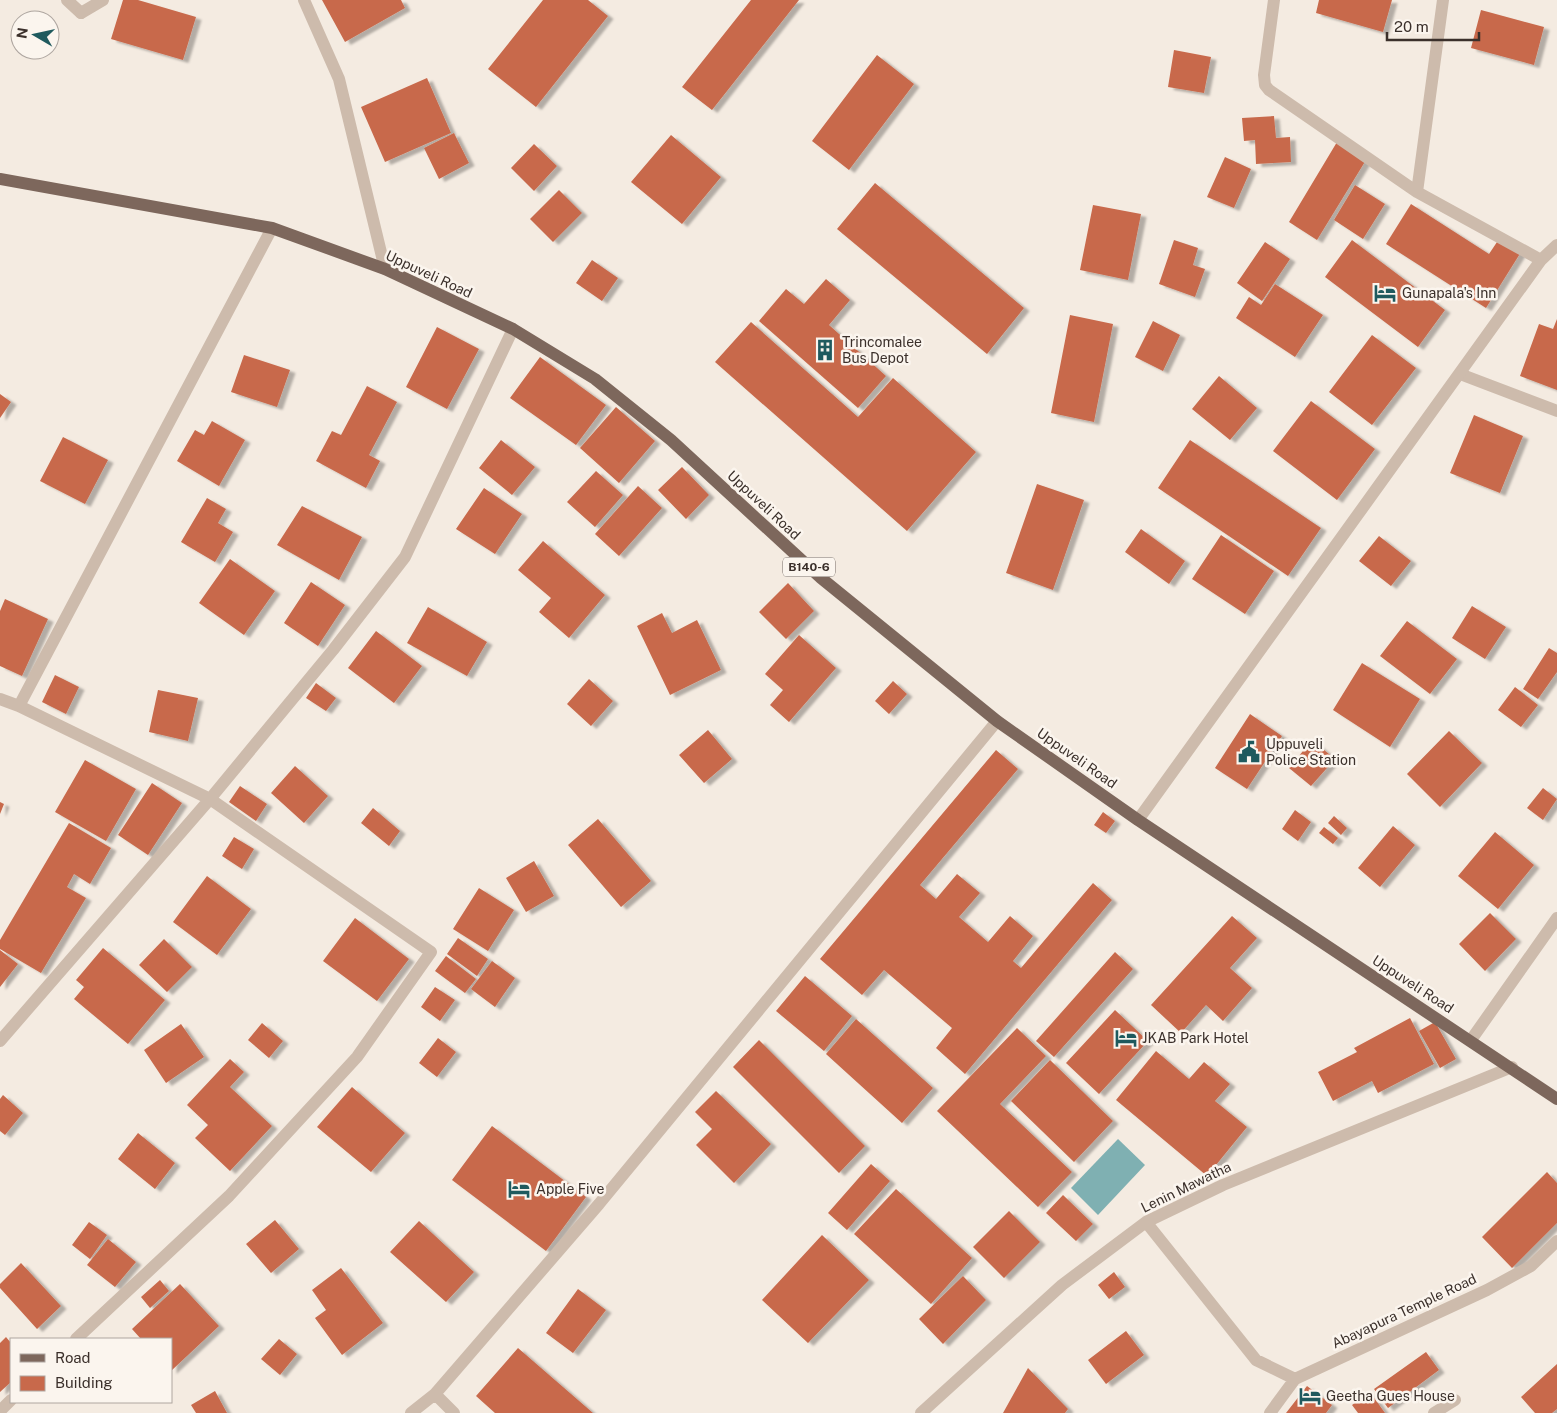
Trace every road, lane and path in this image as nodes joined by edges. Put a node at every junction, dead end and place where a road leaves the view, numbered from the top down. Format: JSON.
{"nodes":[{"id":1,"x":67,"y":0,"type":"edge"},
{"id":2,"x":103,"y":0,"type":"edge"},
{"id":3,"x":304,"y":0,"type":"edge"},
{"id":4,"x":1274,"y":0,"type":"edge"},
{"id":5,"x":1443,"y":0,"type":"edge"},
{"id":6,"x":0,"y":179,"type":"edge"},
{"id":7,"x":1417,"y":192,"type":"junction"},
{"id":8,"x":272,"y":228,"type":"junction"},
{"id":9,"x":1557,"y":245,"type":"edge"},
{"id":10,"x":1541,"y":260,"type":"junction"},
{"id":11,"x":385,"y":269,"type":"junction"},
{"id":12,"x":513,"y":330,"type":"junction"},
{"id":13,"x":1460,"y":374,"type":"junction"},
{"id":14,"x":1557,"y":411,"type":"edge"},
{"id":15,"x":0,"y":699,"type":"edge"},
{"id":16,"x":19,"y":706,"type":"junction"},
{"id":17,"x":997,"y":721,"type":"junction"},
{"id":18,"x":210,"y":799,"type":"junction"},
{"id":19,"x":1138,"y":820,"type":"junction"},
{"id":20,"x":1557,"y":918,"type":"edge"},
{"id":21,"x":1471,"y":1040,"type":"junction"},
{"id":22,"x":0,"y":1041,"type":"edge"},
{"id":23,"x":1512,"y":1067,"type":"junction"},
{"id":24,"x":1557,"y":1099,"type":"edge"},
{"id":25,"x":1146,"y":1222,"type":"junction"},
{"id":26,"x":1557,"y":1241,"type":"edge"},
{"id":27,"x":77,"y":1338,"type":"edge"},
{"id":28,"x":1295,"y":1379,"type":"junction"},
{"id":29,"x":434,"y":1394,"type":"junction"},
{"id":30,"x":1455,"y":1400,"type":"dead end"},
{"id":31,"x":10,"y":1401,"type":"edge"},
{"id":32,"x":0,"y":1411,"type":"edge"},
{"id":33,"x":411,"y":1413,"type":"edge"},
{"id":34,"x":454,"y":1413,"type":"edge"},
{"id":35,"x":921,"y":1413,"type":"edge"},
{"id":36,"x":1270,"y":1413,"type":"edge"},
{"id":37,"x":1434,"y":1413,"type":"edge"}],
"edges":[{"from":1,"to":2,"type":"street"},
{"from":3,"to":11,"type":"street"},
{"from":4,"to":7,"type":"street"},
{"from":5,"to":7,"type":"street"},
{"from":6,"to":8,"type":"main road","name":"Uppuveli Road","number":"B140-6"},
{"from":7,"to":10,"type":"street"},
{"from":8,"to":11,"type":"main road","name":"Uppuveli Road","number":"B140-6"},
{"from":8,"to":16,"type":"street"},
{"from":9,"to":10,"type":"street"},
{"from":10,"to":13,"type":"street"},
{"from":11,"to":12,"type":"main road","name":"Uppuveli Road","number":"B140-6"},
{"from":12,"to":17,"type":"main road","name":"Uppuveli Road","number":"B140-6"},
{"from":12,"to":18,"type":"street"},
{"from":13,"to":14,"type":"street"},
{"from":13,"to":19,"type":"street"},
{"from":15,"to":16,"type":"street"},
{"from":16,"to":18,"type":"street"},
{"from":17,"to":19,"type":"main road","name":"Uppuveli Road","number":"B140-6"},
{"from":17,"to":29,"type":"street"},
{"from":18,"to":22,"type":"street"},
{"from":18,"to":27,"type":"street"},
{"from":19,"to":21,"type":"main road","name":"Uppuveli Road","number":"B140-6"},
{"from":20,"to":21,"type":"street"},
{"from":21,"to":23,"type":"main road","name":"Uppuveli Road","number":"B140-6"},
{"from":23,"to":24,"type":"main road","name":"Uppuveli Road","number":"B140-6"},
{"from":23,"to":25,"type":"street","name":"Lenin Mawatha"},
{"from":25,"to":28,"type":"street"},
{"from":25,"to":35,"type":"street","name":"Lenin Mawatha"},
{"from":26,"to":28,"type":"street","name":"Abayapura Temple Road"},
{"from":28,"to":36,"type":"street","name":"Abayapura Temple Road"},
{"from":29,"to":33,"type":"street"},
{"from":29,"to":34,"type":"street"},
{"from":30,"to":37,"type":"street"},
{"from":31,"to":32,"type":"street"}]}
